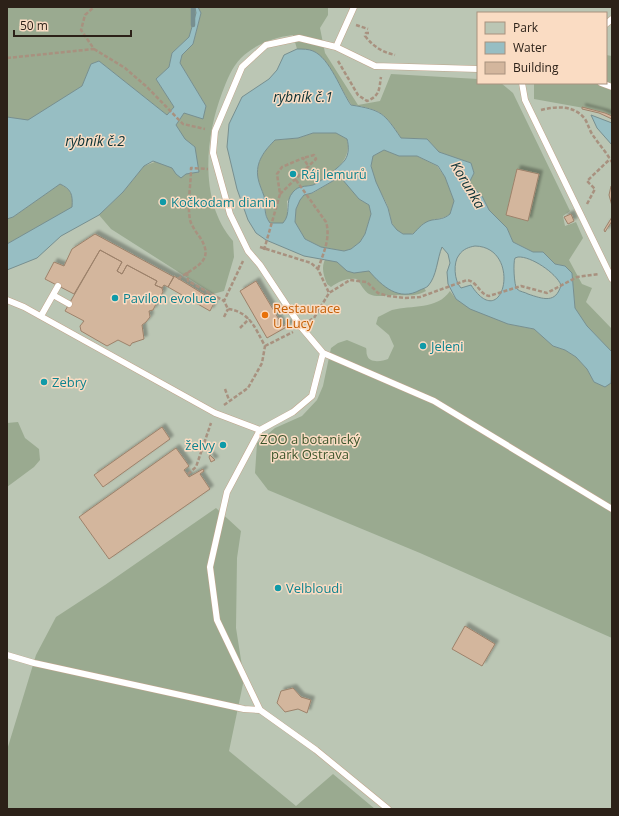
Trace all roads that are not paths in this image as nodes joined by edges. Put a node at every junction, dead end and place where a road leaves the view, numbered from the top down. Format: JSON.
{"nodes":[{"id":1,"x":354,"y":7,"type":"edge"},
{"id":2,"x":336,"y":47,"type":"junction"},
{"id":3,"x":477,"y":69,"type":"edge"},
{"id":4,"x":522,"y":84,"type":"edge"},
{"id":5,"x":612,"y":279,"type":"edge"},
{"id":6,"x":58,"y":286,"type":"dead end"},
{"id":7,"x":53,"y":295,"type":"junction"},
{"id":8,"x":7,"y":300,"type":"edge"},
{"id":9,"x":69,"y":304,"type":"dead end"},
{"id":10,"x":41,"y":316,"type":"junction"},
{"id":11,"x":323,"y":353,"type":"junction"},
{"id":12,"x":260,"y":430,"type":"junction"},
{"id":13,"x":612,"y":509,"type":"edge"},
{"id":14,"x":7,"y":655,"type":"edge"},
{"id":15,"x":260,"y":710,"type":"junction"},
{"id":16,"x":388,"y":809,"type":"edge"}],
"edges":[{"from":1,"to":2,"type":"lane"},
{"from":2,"to":3,"type":"lane"},
{"from":2,"to":11,"type":"lane"},
{"from":4,"to":5,"type":"lane"},
{"from":6,"to":7,"type":"lane"},
{"from":7,"to":9,"type":"lane"},
{"from":7,"to":10,"type":"lane"},
{"from":8,"to":10,"type":"lane"},
{"from":10,"to":12,"type":"lane"},
{"from":11,"to":12,"type":"lane"},
{"from":11,"to":13,"type":"lane"},
{"from":12,"to":15,"type":"lane"},
{"from":14,"to":15,"type":"lane"},
{"from":15,"to":16,"type":"lane"}]}
